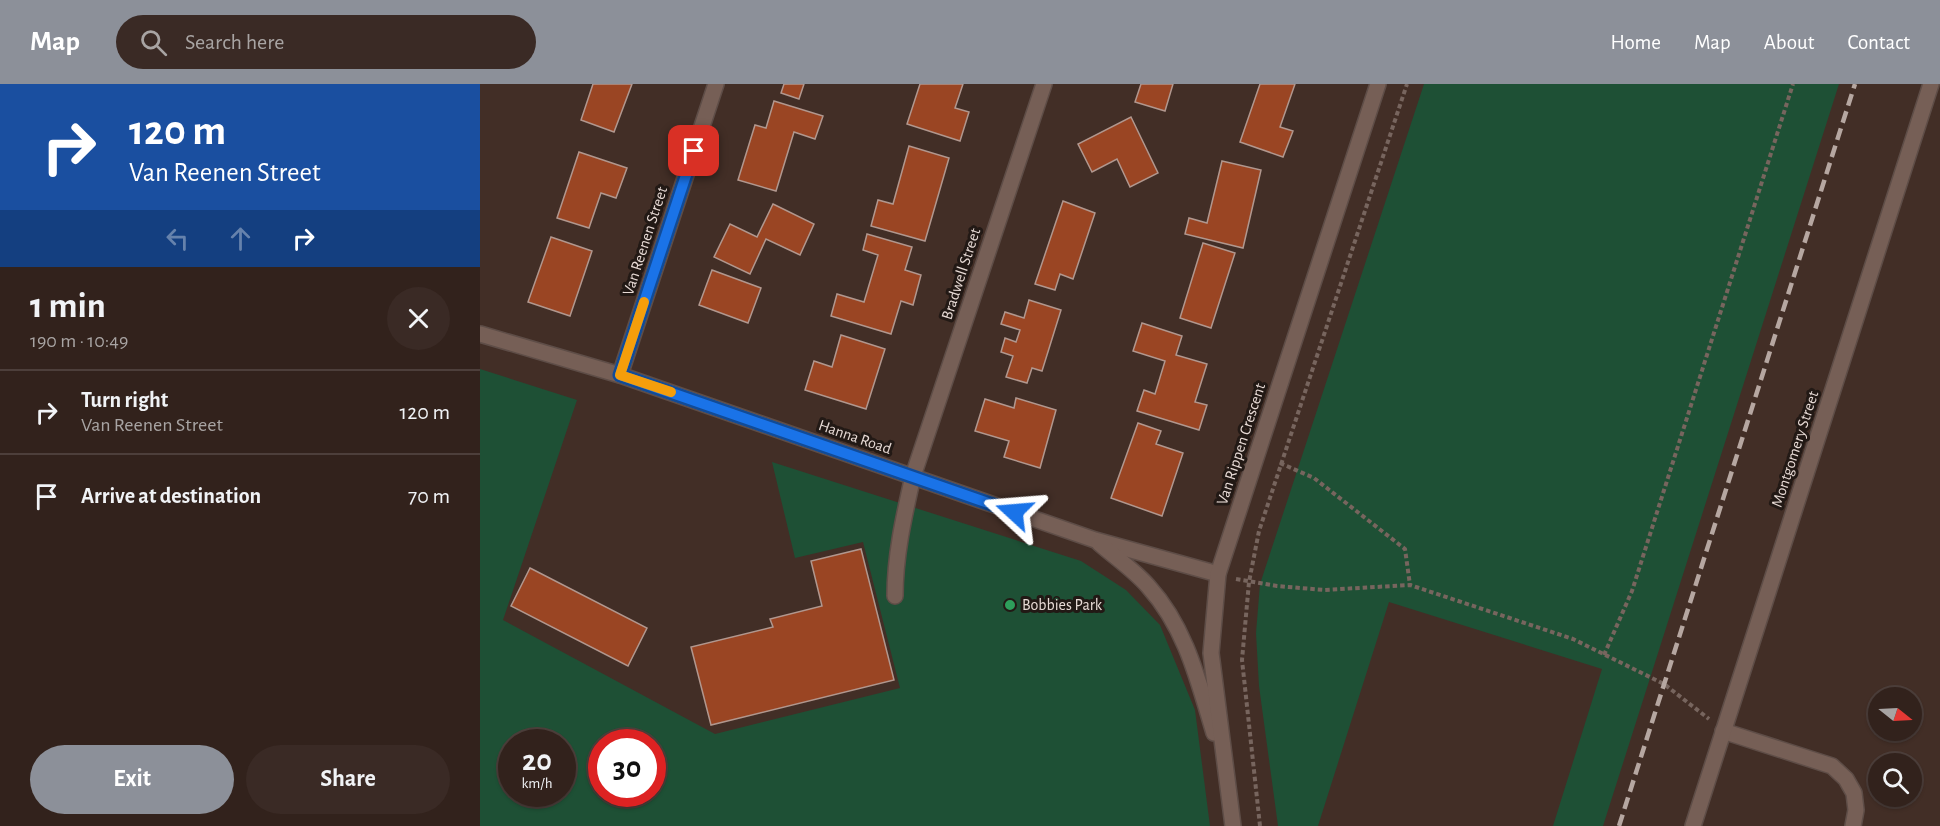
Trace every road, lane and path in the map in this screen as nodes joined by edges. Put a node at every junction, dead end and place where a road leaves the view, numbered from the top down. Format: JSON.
{"nodes":[{"id":1,"x":716,"y":84,"type":"edge"},
{"id":2,"x":1044,"y":84,"type":"edge"},
{"id":3,"x":1378,"y":84,"type":"edge"},
{"id":4,"x":1407,"y":84,"type":"edge"},
{"id":5,"x":1793,"y":84,"type":"edge"},
{"id":6,"x":1931,"y":84,"type":"edge"},
{"id":7,"x":480,"y":334,"type":"edge"},
{"id":8,"x":620,"y":375,"type":"junction"},
{"id":9,"x":1257,"y":453,"type":"junction"},
{"id":10,"x":1282,"y":464,"type":"junction"},
{"id":11,"x":913,"y":476,"type":"junction"},
{"id":12,"x":1095,"y":540,"type":"junction"},
{"id":13,"x":1218,"y":574,"type":"junction"},
{"id":14,"x":1249,"y":582,"type":"junction"},
{"id":15,"x":1410,"y":585,"type":"junction"},
{"id":16,"x":895,"y":596,"type":"dead end"},
{"id":17,"x":1604,"y":655,"type":"junction"},
{"id":18,"x":1723,"y":730,"type":"junction"},
{"id":19,"x":1228,"y":782,"type":"junction"},
{"id":20,"x":1233,"y":826,"type":"edge"},
{"id":21,"x":1260,"y":826,"type":"edge"},
{"id":22,"x":1693,"y":826,"type":"edge"},
{"id":23,"x":1853,"y":826,"type":"edge"}],
"edges":[{"from":1,"to":8,"type":"street","name":"Van Reenen Street"},
{"from":2,"to":11,"type":"street","name":"Bradwell Street"},
{"from":3,"to":9,"type":"street","name":"Van Rippen Crescent"},
{"from":4,"to":10,"type":"path"},
{"from":5,"to":17,"type":"path"},
{"from":6,"to":18,"type":"street","name":"Montgomery Street"},
{"from":7,"to":8,"type":"street","name":"Hanna Road"},
{"from":8,"to":11,"type":"street","name":"Hanna Road"},
{"from":9,"to":10,"type":"path"},
{"from":9,"to":13,"type":"street","name":"Van Rippen Crescent"},
{"from":10,"to":14,"type":"path"},
{"from":10,"to":15,"type":"path"},
{"from":11,"to":12,"type":"street","name":"Hanna Road"},
{"from":11,"to":16,"type":"street","name":"Bradwell Street"},
{"from":12,"to":13,"type":"street","name":"Hanna Road"},
{"from":12,"to":19,"type":"street"},
{"from":13,"to":14,"type":"path"},
{"from":13,"to":19,"type":"street","name":"Van Rippen Crescent"},
{"from":14,"to":15,"type":"path"},
{"from":14,"to":21,"type":"path"},
{"from":15,"to":17,"type":"path"},
{"from":17,"to":18,"type":"path"},
{"from":18,"to":22,"type":"street","name":"Montgomery Street"},
{"from":18,"to":23,"type":"street"},
{"from":19,"to":20,"type":"street","name":"Van Rippen Crescent"}]}
